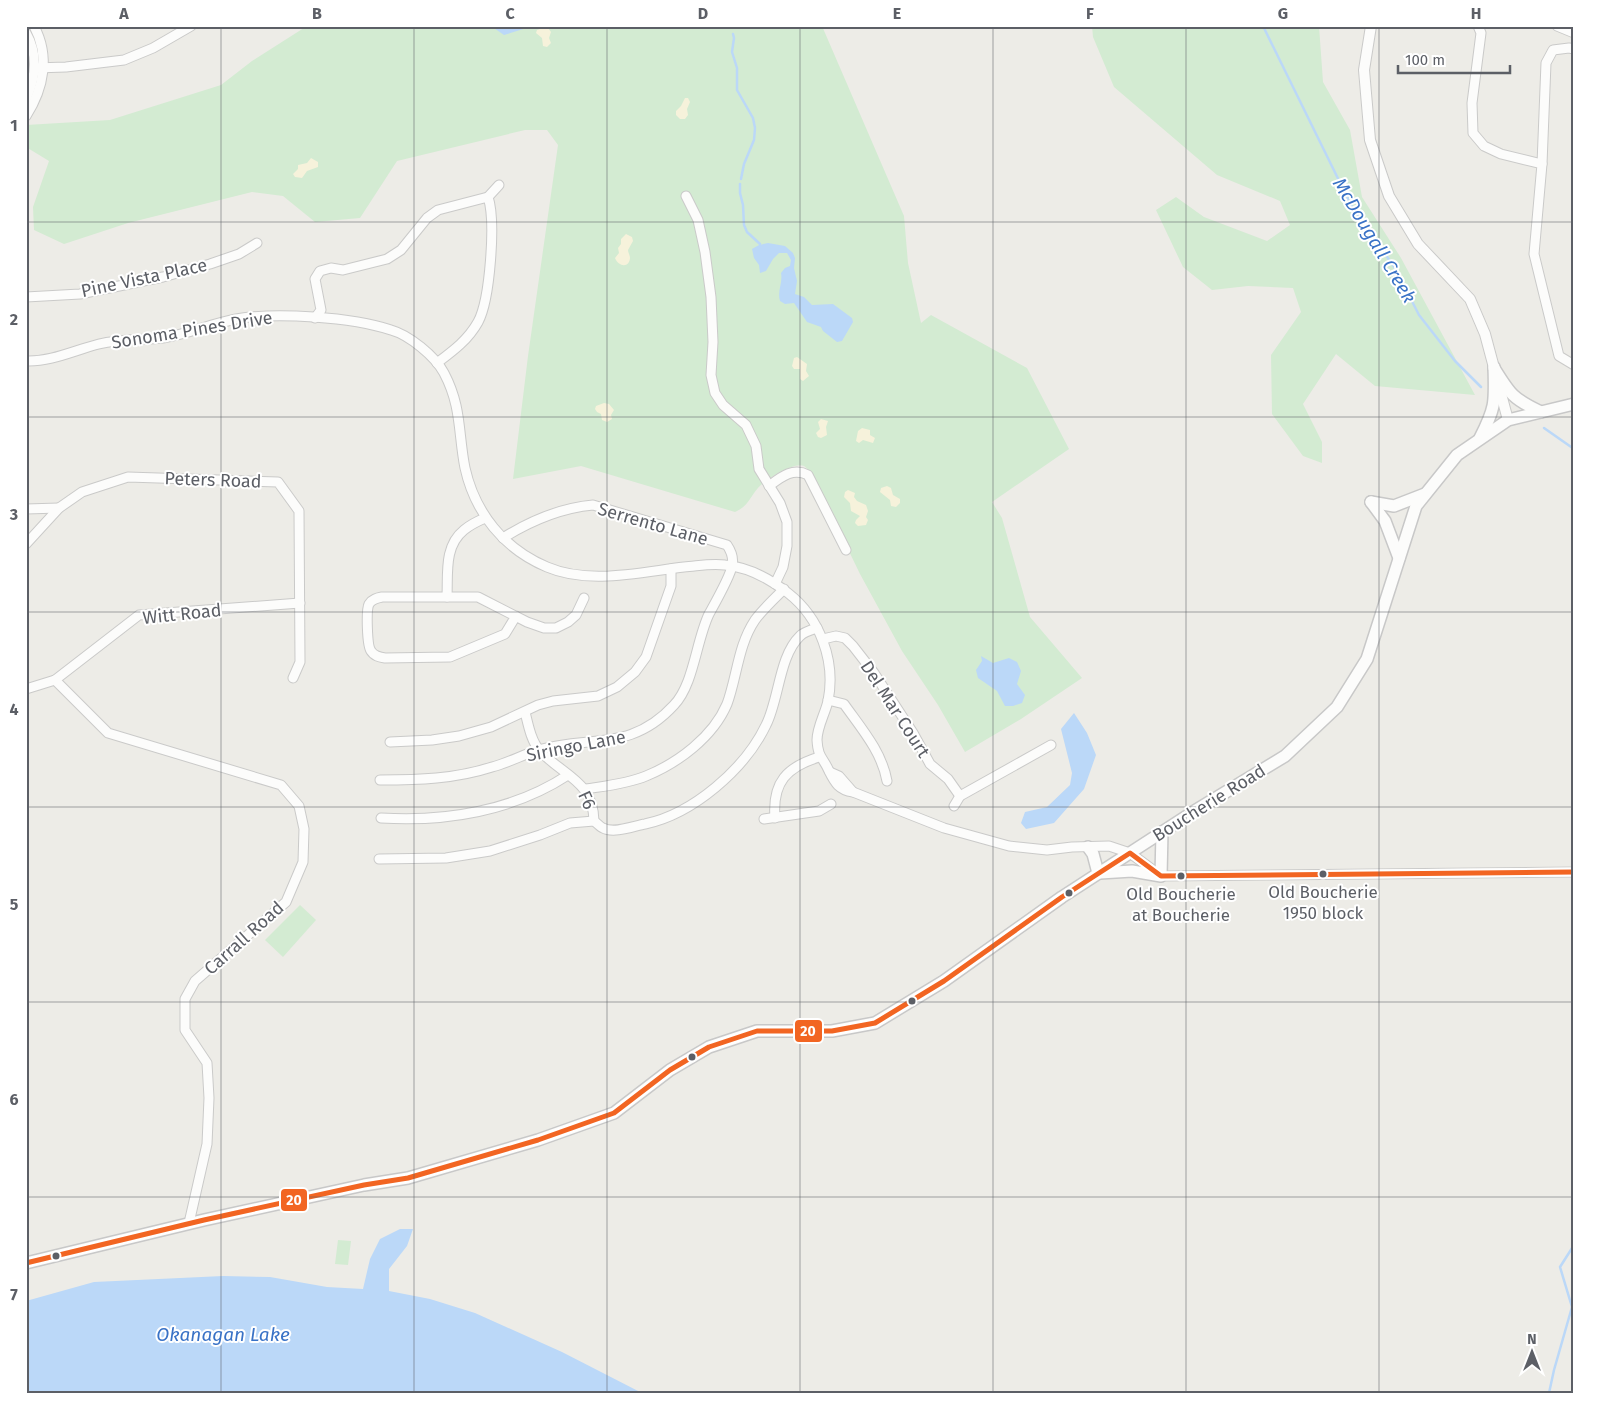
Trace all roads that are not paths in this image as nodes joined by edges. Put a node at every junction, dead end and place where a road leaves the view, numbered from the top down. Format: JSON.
{"nodes":[{"id":1,"x":34,"y":26,"type":"edge"},
{"id":2,"x":191,"y":26,"type":"edge"},
{"id":3,"x":1371,"y":26,"type":"edge"},
{"id":4,"x":1478,"y":26,"type":"edge"},
{"id":5,"x":1557,"y":26,"type":"edge"},
{"id":6,"x":26,"y":33,"type":"edge"},
{"id":7,"x":1574,"y":33,"type":"edge"},
{"id":8,"x":1574,"y":49,"type":"edge"},
{"id":9,"x":40,"y":68,"type":"junction"},
{"id":10,"x":26,"y":99,"type":"edge"},
{"id":11,"x":26,"y":116,"type":"edge"},
{"id":12,"x":1542,"y":164,"type":"junction"},
{"id":13,"x":499,"y":185,"type":"dead end"},
{"id":14,"x":686,"y":196,"type":"dead end"},
{"id":15,"x":488,"y":197,"type":"junction"},
{"id":16,"x":257,"y":243,"type":"dead end"},
{"id":17,"x":26,"y":297,"type":"edge"},
{"id":18,"x":314,"y":318,"type":"junction"},
{"id":19,"x":26,"y":361,"type":"edge"},
{"id":20,"x":437,"y":363,"type":"junction"},
{"id":21,"x":1574,"y":365,"type":"edge"},
{"id":22,"x":1494,"y":367,"type":"junction"},
{"id":23,"x":1574,"y":404,"type":"edge"},
{"id":24,"x":1541,"y":412,"type":"junction"},
{"id":25,"x":1508,"y":420,"type":"junction"},
{"id":26,"x":1479,"y":440,"type":"junction"},
{"id":27,"x":769,"y":486,"type":"junction"},
{"id":28,"x":1426,"y":493,"type":"junction"},
{"id":29,"x":59,"y":508,"type":"junction"},
{"id":30,"x":26,"y":509,"type":"edge"},
{"id":31,"x":485,"y":518,"type":"junction"},
{"id":32,"x":503,"y":538,"type":"junction"},
{"id":33,"x":26,"y":544,"type":"edge"},
{"id":34,"x":846,"y":550,"type":"dead end"},
{"id":35,"x":1399,"y":558,"type":"junction"},
{"id":36,"x":732,"y":567,"type":"junction"},
{"id":37,"x":672,"y":569,"type":"junction"},
{"id":38,"x":775,"y":584,"type":"junction"},
{"id":39,"x":784,"y":589,"type":"junction"},
{"id":40,"x":447,"y":597,"type":"junction"},
{"id":41,"x":584,"y":598,"type":"dead end"},
{"id":42,"x":300,"y":603,"type":"junction"},
{"id":43,"x":516,"y":616,"type":"junction"},
{"id":44,"x":817,"y":628,"type":"junction"},
{"id":45,"x":823,"y":639,"type":"junction"},
{"id":46,"x":293,"y":678,"type":"dead end"},
{"id":47,"x":55,"y":680,"type":"junction"},
{"id":48,"x":26,"y":689,"type":"edge"},
{"id":49,"x":828,"y":700,"type":"junction"},
{"id":50,"x":525,"y":712,"type":"junction"},
{"id":51,"x":390,"y":742,"type":"dead end"},
{"id":52,"x":1051,"y":746,"type":"dead end"},
{"id":53,"x":539,"y":750,"type":"junction"},
{"id":54,"x":820,"y":757,"type":"junction"},
{"id":55,"x":568,"y":775,"type":"junction"},
{"id":56,"x":380,"y":780,"type":"dead end"},
{"id":57,"x":886,"y":781,"type":"dead end"},
{"id":58,"x":586,"y":789,"type":"junction"},
{"id":59,"x":960,"y":796,"type":"junction"},
{"id":60,"x":831,"y":804,"type":"dead end"},
{"id":61,"x":954,"y":806,"type":"dead end"},
{"id":62,"x":381,"y":818,"type":"dead end"},
{"id":63,"x":775,"y":818,"type":"junction"},
{"id":64,"x":764,"y":819,"type":"dead end"},
{"id":65,"x":594,"y":821,"type":"junction"},
{"id":66,"x":1162,"y":832,"type":"junction"},
{"id":67,"x":1088,"y":847,"type":"junction"},
{"id":68,"x":1130,"y":853,"type":"junction"},
{"id":69,"x":379,"y":859,"type":"dead end"},
{"id":70,"x":1574,"y":872,"type":"edge"},
{"id":71,"x":1098,"y":873,"type":"junction"},
{"id":72,"x":1161,"y":876,"type":"junction"},
{"id":73,"x":189,"y":1223,"type":"junction"},
{"id":74,"x":26,"y":1263,"type":"edge"}],
"edges":[{"from":1,"to":9,"type":"street"},
{"from":2,"to":9,"type":"street"},
{"from":3,"to":22,"type":"street"},
{"from":4,"to":12,"type":"street"},
{"from":5,"to":7,"type":"street"},
{"from":6,"to":9,"type":"street"},
{"from":8,"to":12,"type":"street"},
{"from":9,"to":10,"type":"street"},
{"from":9,"to":11,"type":"street"},
{"from":12,"to":21,"type":"street"},
{"from":13,"to":15,"type":"street"},
{"from":14,"to":27,"type":"street"},
{"from":15,"to":18,"type":"street"},
{"from":15,"to":20,"type":"street"},
{"from":16,"to":17,"type":"street","name":"Pine Vista Place"},
{"from":18,"to":19,"type":"street","name":"Sonoma Pines Drive"},
{"from":18,"to":20,"type":"street","name":"Sonoma Pines Drive"},
{"from":20,"to":31,"type":"street","name":"Sonoma Pines Drive"},
{"from":22,"to":24,"type":"main road"},
{"from":22,"to":25,"type":"street"},
{"from":22,"to":26,"type":"main road"},
{"from":23,"to":24,"type":"main road","name":"Boucherie Road"},
{"from":24,"to":25,"type":"main road","name":"Boucherie Road"},
{"from":25,"to":26,"type":"main road","name":"Boucherie Road"},
{"from":26,"to":28,"type":"main road","name":"Boucherie Road"},
{"from":27,"to":34,"type":"street"},
{"from":27,"to":38,"type":"street"},
{"from":28,"to":35,"type":"main road","name":"Boucherie Road"},
{"from":28,"to":35,"type":"main road"},
{"from":29,"to":30,"type":"street"},
{"from":29,"to":33,"type":"street","name":"Peters Road"},
{"from":29,"to":42,"type":"street","name":"Peters Road"},
{"from":31,"to":32,"type":"street","name":"Sonoma Pines Drive"},
{"from":31,"to":40,"type":"street"},
{"from":32,"to":36,"type":"street","name":"Serrento Lane"},
{"from":32,"to":37,"type":"street","name":"Sonoma Pines Drive"},
{"from":35,"to":66,"type":"main road","name":"Boucherie Road"},
{"from":36,"to":37,"type":"street","name":"Sonoma Pines Drive"},
{"from":36,"to":38,"type":"street","name":"Sonoma Pines Drive"},
{"from":36,"to":53,"type":"street","name":"Siringo Lane"},
{"from":37,"to":50,"type":"street"},
{"from":38,"to":39,"type":"street","name":"Sonoma Pines Drive"},
{"from":39,"to":44,"type":"street","name":"Sonoma Pines Drive"},
{"from":39,"to":58,"type":"street"},
{"from":40,"to":43,"type":"street"},
{"from":40,"to":43,"type":"street"},
{"from":41,"to":43,"type":"street"},
{"from":42,"to":46,"type":"street","name":"Peters Road"},
{"from":42,"to":47,"type":"street","name":"Witt Road"},
{"from":44,"to":45,"type":"street","name":"Sonoma Pines Drive"},
{"from":44,"to":65,"type":"street"},
{"from":45,"to":49,"type":"street","name":"Sonoma Pines Drive"},
{"from":45,"to":59,"type":"street","name":"Del Mar Court"},
{"from":47,"to":48,"type":"street","name":"Witt Road"},
{"from":47,"to":73,"type":"street","name":"Carrall Road"},
{"from":49,"to":54,"type":"street","name":"Sonoma Pines Drive"},
{"from":49,"to":57,"type":"street"},
{"from":50,"to":51,"type":"street"},
{"from":50,"to":53,"type":"street","name":"F6"},
{"from":52,"to":59,"type":"street"},
{"from":53,"to":55,"type":"street","name":"F6"},
{"from":53,"to":56,"type":"street","name":"Siringo Lane"},
{"from":54,"to":63,"type":"street"},
{"from":54,"to":67,"type":"street","name":"Sonoma Pines Drive"},
{"from":55,"to":58,"type":"street","name":"F6"},
{"from":55,"to":62,"type":"street"},
{"from":58,"to":65,"type":"street","name":"F6"},
{"from":59,"to":61,"type":"street"},
{"from":60,"to":63,"type":"street"},
{"from":63,"to":64,"type":"street"},
{"from":65,"to":69,"type":"street"},
{"from":66,"to":68,"type":"main road","name":"Boucherie Road"},
{"from":66,"to":72,"type":"main road"},
{"from":67,"to":68,"type":"street","name":"Sonoma Pines Drive"},
{"from":67,"to":71,"type":"main road"},
{"from":68,"to":71,"type":"main road","name":"Boucherie Road"},
{"from":68,"to":72,"type":"street"},
{"from":70,"to":72,"type":"street"},
{"from":71,"to":72,"type":"main road"},
{"from":71,"to":73,"type":"main road","name":"Boucherie Road"},
{"from":73,"to":74,"type":"main road","name":"Boucherie Road"}]}
